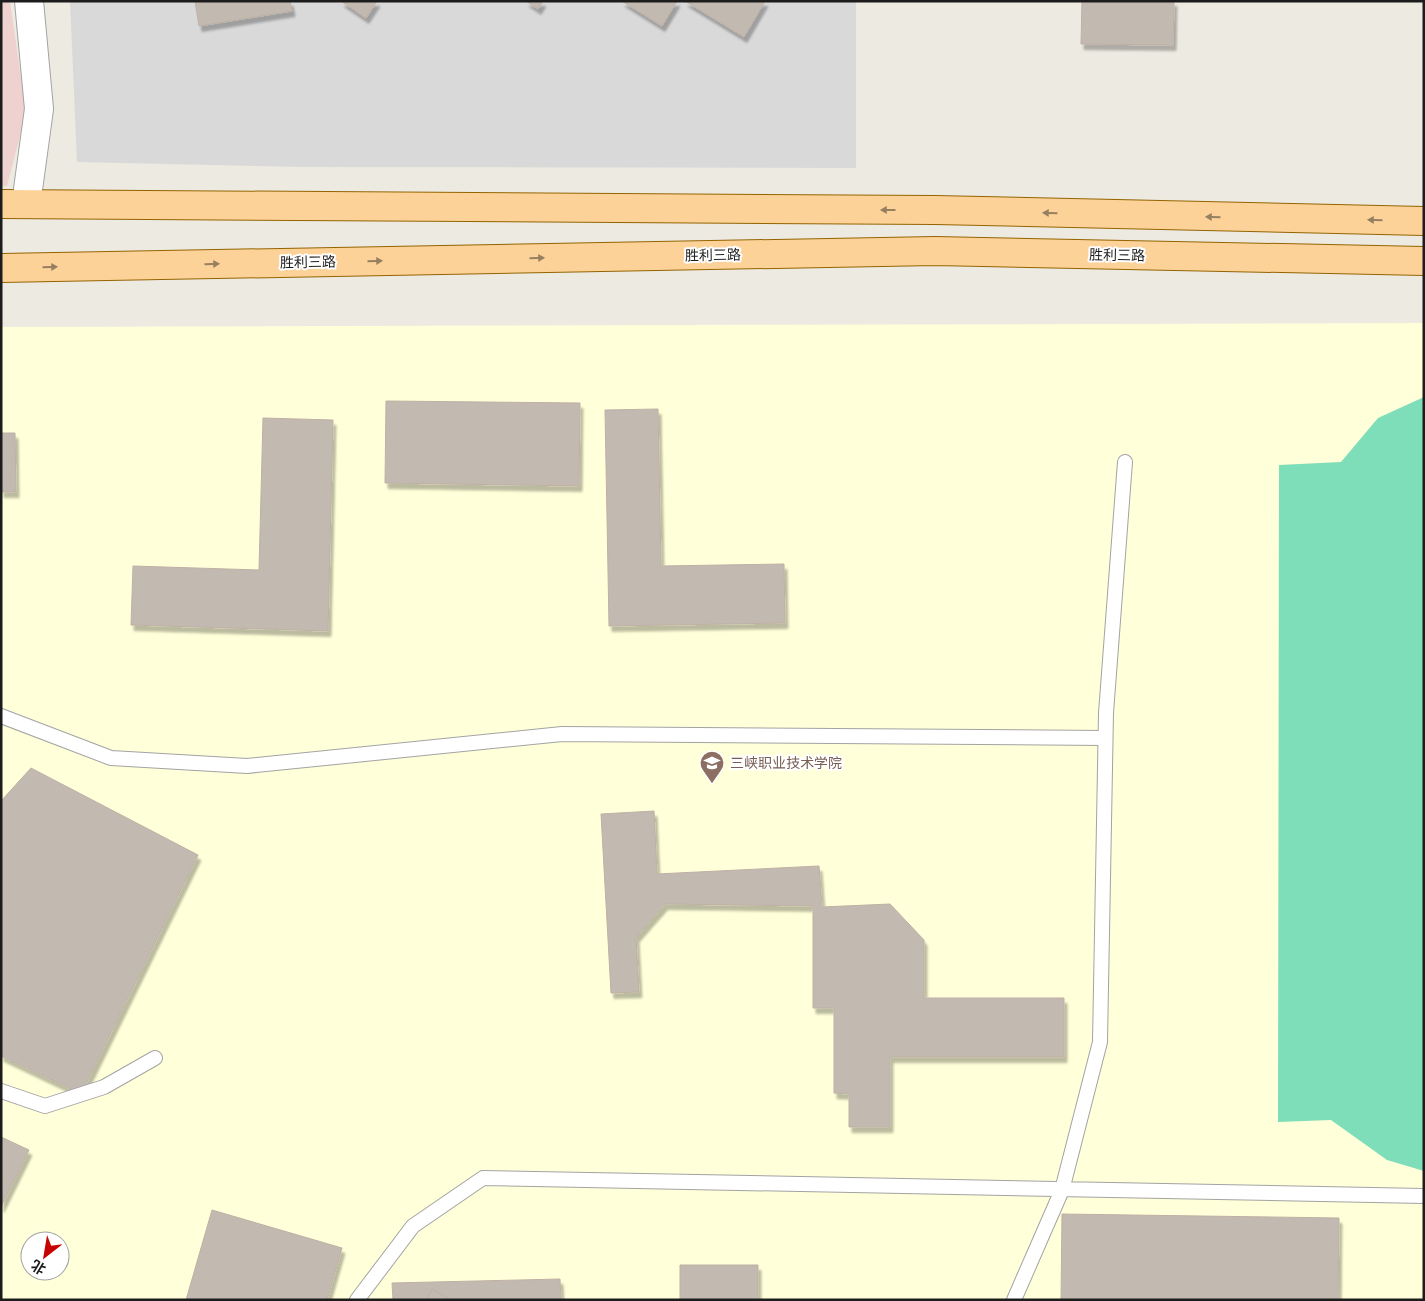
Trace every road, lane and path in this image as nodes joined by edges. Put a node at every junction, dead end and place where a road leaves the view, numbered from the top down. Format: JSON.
{"nodes":[{"id":1,"x":29,"y":1,"type":"edge"},
{"id":2,"x":14,"y":204,"type":"edge"},
{"id":3,"x":1424,"y":221,"type":"edge"},
{"id":4,"x":1424,"y":262,"type":"edge"},
{"id":5,"x":1,"y":268,"type":"edge"},
{"id":6,"x":1125,"y":462,"type":"dead end"},
{"id":7,"x":1,"y":716,"type":"edge"},
{"id":8,"x":1105,"y":738,"type":"junction"},
{"id":9,"x":155,"y":1058,"type":"dead end"},
{"id":10,"x":1,"y":1091,"type":"edge"},
{"id":11,"x":1062,"y":1190,"type":"junction"},
{"id":12,"x":1424,"y":1196,"type":"edge"},
{"id":13,"x":357,"y":1300,"type":"edge"},
{"id":14,"x":1014,"y":1300,"type":"edge"}],
"edges":[{"from":1,"to":2,"type":"street"},
{"from":3,"to":2,"type":"main road","one_way":true},
{"from":5,"to":4,"type":"main road","name":"胜利三路","one_way":true},
{"from":6,"to":8,"type":"lane"},
{"from":7,"to":8,"type":"lane"},
{"from":8,"to":11,"type":"lane"},
{"from":9,"to":10,"type":"lane"},
{"from":11,"to":12,"type":"lane"},
{"from":11,"to":13,"type":"lane"},
{"from":11,"to":14,"type":"lane"}]}
